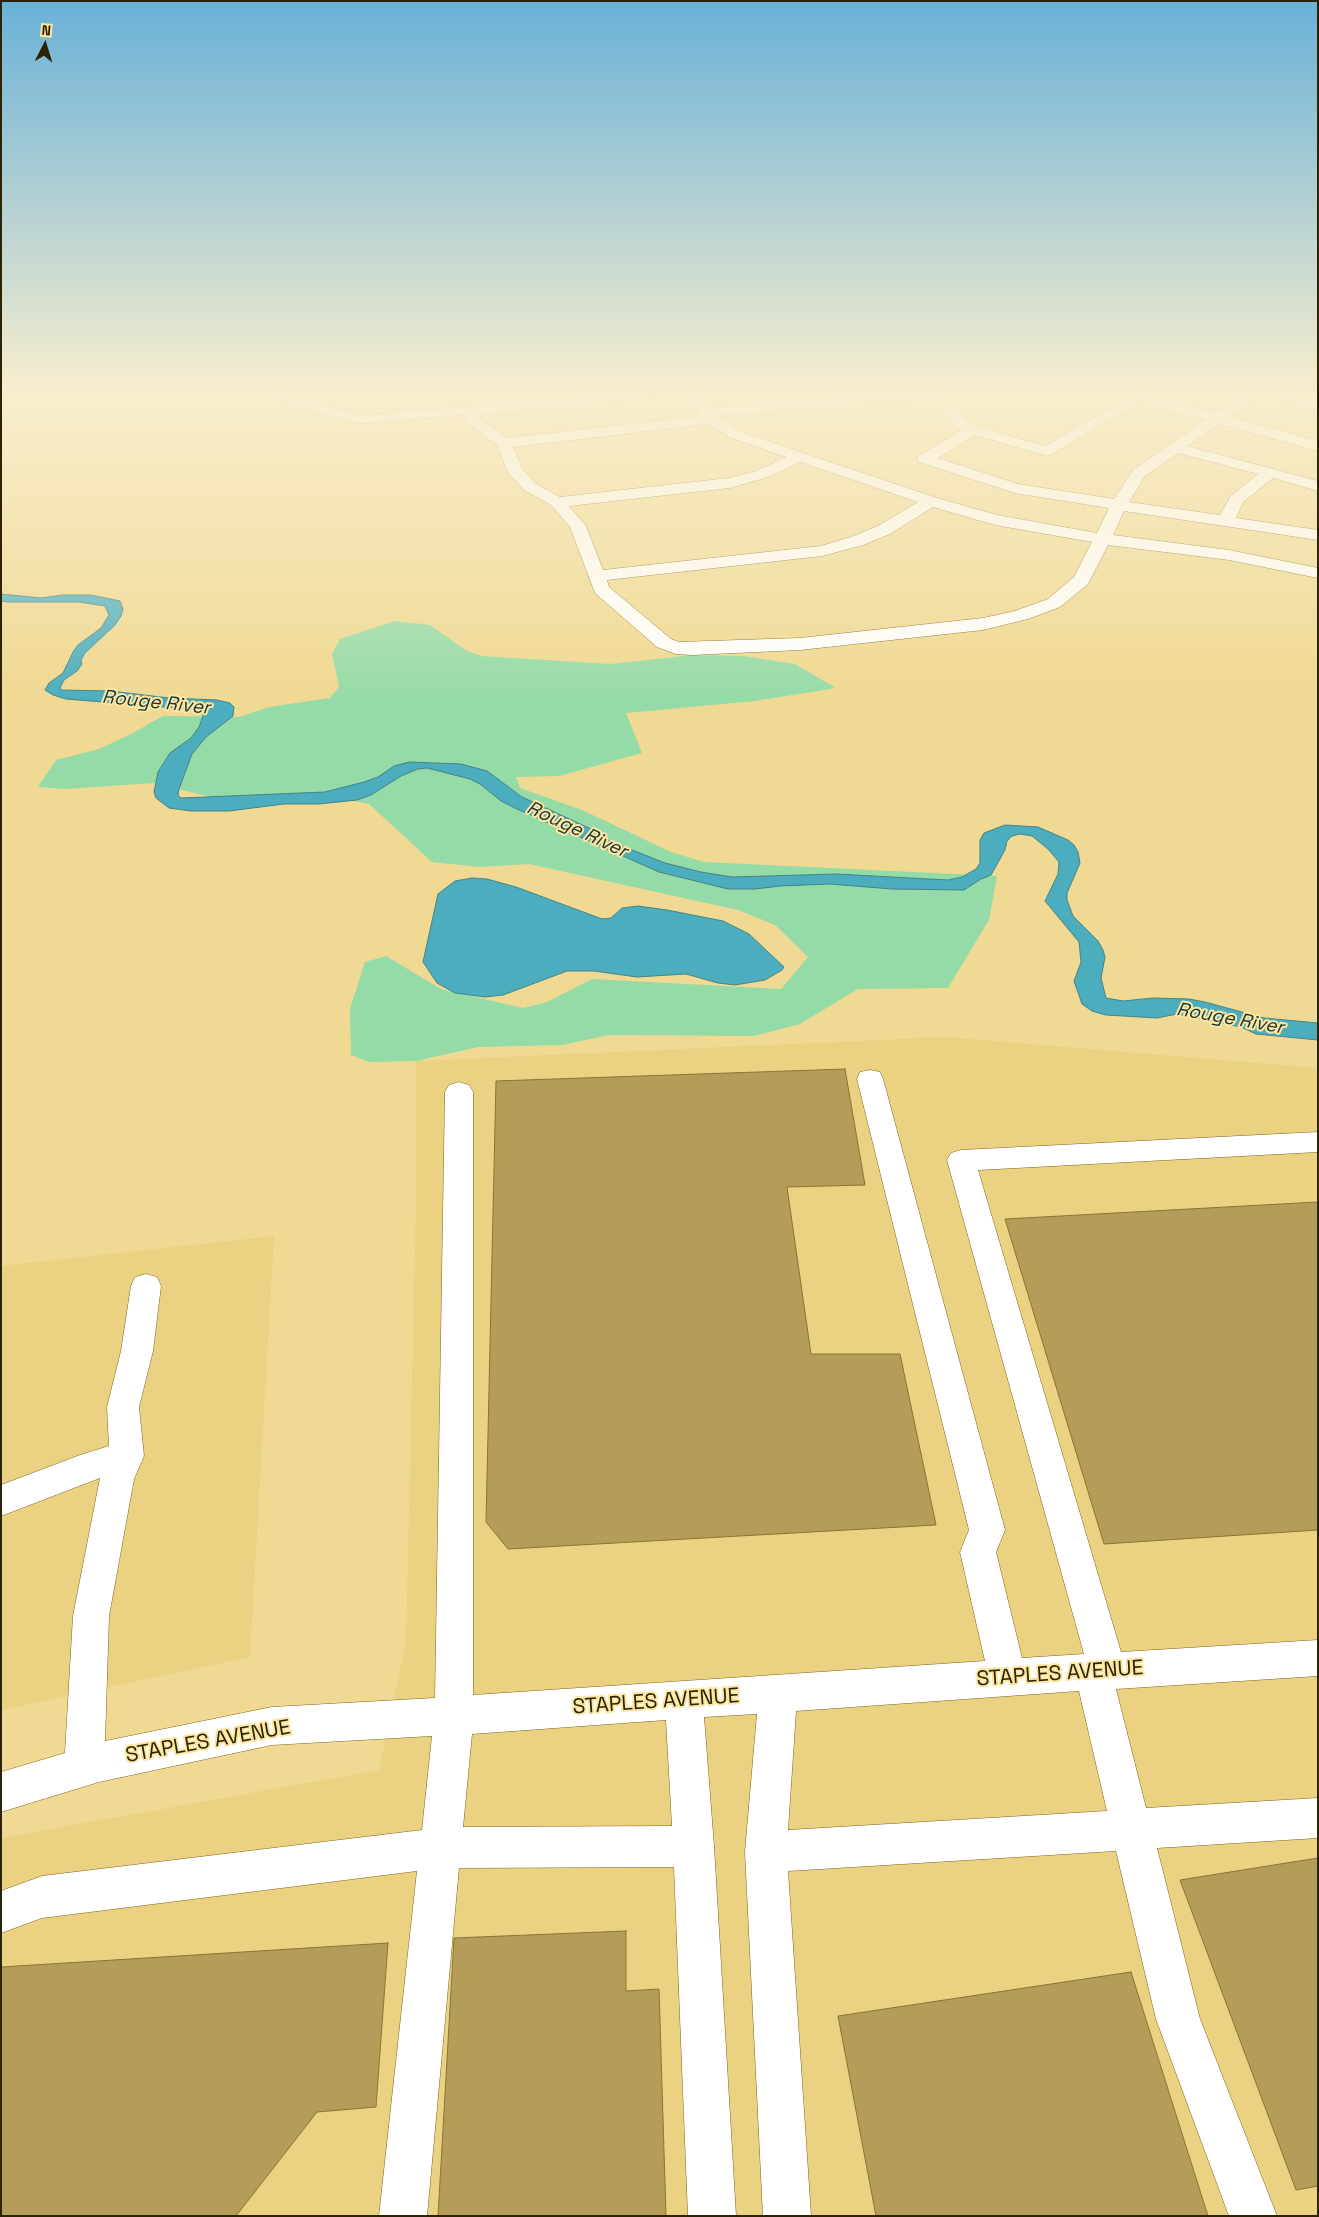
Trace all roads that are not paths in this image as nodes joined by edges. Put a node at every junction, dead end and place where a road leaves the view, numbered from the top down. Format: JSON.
{"nodes":[{"id":1,"x":541,"y":493,"type":"edge"},
{"id":2,"x":635,"y":493,"type":"edge"},
{"id":3,"x":908,"y":493,"type":"edge"},
{"id":4,"x":1048,"y":493,"type":"edge"},
{"id":5,"x":1126,"y":493,"type":"edge"},
{"id":6,"x":1244,"y":493,"type":"edge"},
{"id":7,"x":931,"y":501,"type":"junction"},
{"id":8,"x":557,"y":502,"type":"junction"},
{"id":9,"x":1119,"y":505,"type":"junction"},
{"id":10,"x":1226,"y":521,"type":"junction"},
{"id":11,"x":1318,"y":535,"type":"edge"},
{"id":12,"x":1102,"y":539,"type":"junction"},
{"id":13,"x":1318,"y":573,"type":"edge"},
{"id":14,"x":597,"y":576,"type":"junction"},
{"id":15,"x":870,"y":1080,"type":"dead end"},
{"id":16,"x":459,"y":1092,"type":"dead end"},
{"id":17,"x":1318,"y":1142,"type":"edge"},
{"id":18,"x":146,"y":1286,"type":"dead end"},
{"id":19,"x":126,"y":1456,"type":"junction"},
{"id":20,"x":1,"y":1501,"type":"edge"},
{"id":21,"x":1318,"y":1658,"type":"edge"},
{"id":22,"x":1100,"y":1672,"type":"junction"},
{"id":23,"x":1008,"y":1678,"type":"junction"},
{"id":24,"x":778,"y":1694,"type":"junction"},
{"id":25,"x":684,"y":1700,"type":"junction"},
{"id":26,"x":454,"y":1716,"type":"junction"},
{"id":27,"x":84,"y":1766,"type":"junction"},
{"id":28,"x":1,"y":1792,"type":"edge"},
{"id":29,"x":1318,"y":1818,"type":"edge"},
{"id":30,"x":1131,"y":1829,"type":"junction"},
{"id":31,"x":694,"y":1846,"type":"junction"},
{"id":32,"x":440,"y":1848,"type":"junction"},
{"id":33,"x":766,"y":1852,"type":"junction"},
{"id":34,"x":1,"y":1912,"type":"edge"},
{"id":35,"x":403,"y":2216,"type":"edge"},
{"id":36,"x":712,"y":2216,"type":"edge"},
{"id":37,"x":787,"y":2216,"type":"edge"},
{"id":38,"x":1254,"y":2216,"type":"edge"}],
"edges":[{"from":1,"to":8,"type":"street"},
{"from":2,"to":8,"type":"street"},
{"from":3,"to":7,"type":"street"},
{"from":4,"to":9,"type":"street"},
{"from":5,"to":9,"type":"street"},
{"from":6,"to":10,"type":"street"},
{"from":7,"to":12,"type":"street"},
{"from":7,"to":14,"type":"street"},
{"from":8,"to":14,"type":"street"},
{"from":9,"to":10,"type":"street"},
{"from":9,"to":12,"type":"street"},
{"from":10,"to":11,"type":"street"},
{"from":12,"to":13,"type":"street"},
{"from":12,"to":14,"type":"street"},
{"from":15,"to":23,"type":"street"},
{"from":16,"to":26,"type":"street"},
{"from":17,"to":22,"type":"street"},
{"from":18,"to":19,"type":"street"},
{"from":19,"to":20,"type":"street"},
{"from":19,"to":27,"type":"street"},
{"from":21,"to":22,"type":"street","name":"STAPLES AVENUE"},
{"from":22,"to":23,"type":"street","name":"STAPLES AVENUE"},
{"from":22,"to":30,"type":"street"},
{"from":23,"to":24,"type":"street","name":"STAPLES AVENUE"},
{"from":24,"to":25,"type":"street","name":"STAPLES AVENUE"},
{"from":24,"to":33,"type":"street"},
{"from":25,"to":26,"type":"street","name":"STAPLES AVENUE"},
{"from":25,"to":31,"type":"street"},
{"from":26,"to":27,"type":"street","name":"STAPLES AVENUE"},
{"from":26,"to":32,"type":"street"},
{"from":27,"to":28,"type":"street","name":"STAPLES AVENUE"},
{"from":29,"to":30,"type":"street"},
{"from":30,"to":33,"type":"street"},
{"from":30,"to":38,"type":"street"},
{"from":31,"to":32,"type":"street"},
{"from":31,"to":36,"type":"street"},
{"from":32,"to":34,"type":"street"},
{"from":32,"to":35,"type":"street"},
{"from":33,"to":37,"type":"street"}]}
